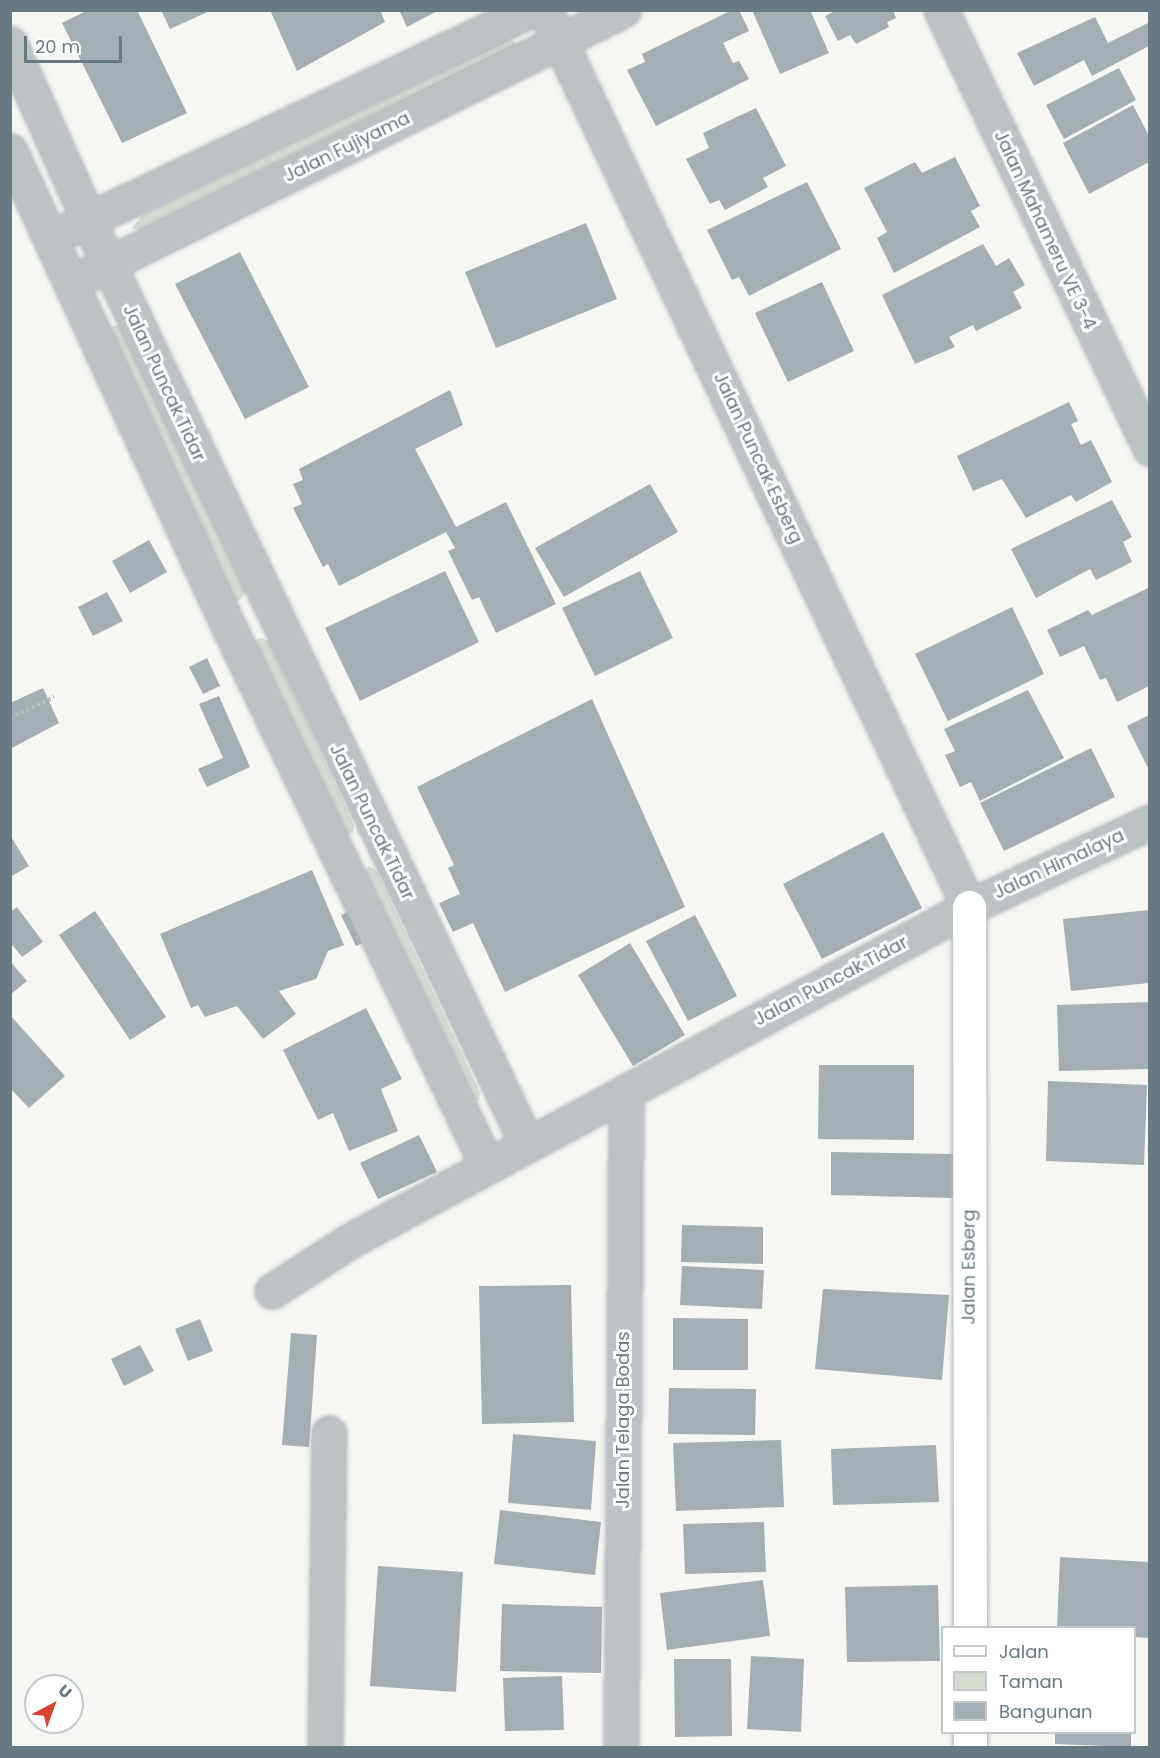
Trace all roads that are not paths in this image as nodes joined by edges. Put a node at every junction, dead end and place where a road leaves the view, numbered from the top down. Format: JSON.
{"nodes":[{"id":1,"x":530,"y":10,"type":"edge"},
{"id":2,"x":545,"y":10,"type":"edge"},
{"id":3,"x":623,"y":10,"type":"edge"},
{"id":4,"x":940,"y":10,"type":"edge"},
{"id":5,"x":10,"y":44,"type":"edge"},
{"id":6,"x":560,"y":44,"type":"junction"},
{"id":7,"x":10,"y":151,"type":"edge"},
{"id":8,"x":89,"y":220,"type":"junction"},
{"id":9,"x":50,"y":238,"type":"junction"},
{"id":10,"x":108,"y":264,"type":"junction"},
{"id":11,"x":71,"y":284,"type":"junction"},
{"id":12,"x":1149,"y":449,"type":"edge"},
{"id":13,"x":271,"y":610,"type":"junction"},
{"id":14,"x":230,"y":629,"type":"junction"},
{"id":15,"x":1149,"y":822,"type":"edge"},
{"id":16,"x":379,"y":838,"type":"junction"},
{"id":17,"x":339,"y":857,"type":"junction"},
{"id":18,"x":969,"y":906,"type":"junction"},
{"id":19,"x":626,"y":1092,"type":"junction"},
{"id":20,"x":527,"y":1143,"type":"junction"},
{"id":21,"x":487,"y":1165,"type":"junction"},
{"id":22,"x":272,"y":1291,"type":"dead end"},
{"id":23,"x":329,"y":1433,"type":"dead end"},
{"id":24,"x":970,"y":1626,"type":"edge"},
{"id":25,"x":325,"y":1748,"type":"edge"},
{"id":26,"x":621,"y":1748,"type":"edge"}],
"edges":[{"from":1,"to":8,"type":"street"},
{"from":2,"to":6,"type":"street","name":"Jalan Puncak Esberg"},
{"from":3,"to":6,"type":"street","name":"Jalan Fujiyama"},
{"from":4,"to":12,"type":"street","name":"Jalan Mahameru VE 3-4"},
{"from":5,"to":8,"type":"street","name":"Jalan Puncak Tidar"},
{"from":6,"to":10,"type":"street","name":"Jalan Fujiyama"},
{"from":6,"to":18,"type":"street","name":"Jalan Puncak Esberg"},
{"from":7,"to":9,"type":"street"},
{"from":8,"to":9,"type":"street"},
{"from":8,"to":10,"type":"street","name":"Jalan Puncak Tidar"},
{"from":9,"to":11,"type":"street"},
{"from":10,"to":11,"type":"street","name":"Jalan Fujiyama"},
{"from":10,"to":13,"type":"street","name":"Jalan Puncak Tidar"},
{"from":11,"to":14,"type":"street"},
{"from":13,"to":14,"type":"street"},
{"from":13,"to":16,"type":"street","name":"Jalan Puncak Tidar"},
{"from":14,"to":17,"type":"street"},
{"from":15,"to":18,"type":"street","name":"Jalan Himalaya"},
{"from":16,"to":17,"type":"street"},
{"from":16,"to":20,"type":"street","name":"Jalan Puncak Tidar"},
{"from":17,"to":21,"type":"street"},
{"from":18,"to":19,"type":"street","name":"Jalan Puncak Tidar"},
{"from":18,"to":24,"type":"main road","name":"Jalan Esberg"},
{"from":19,"to":20,"type":"street","name":"Jalan Puncak Tidar"},
{"from":19,"to":26,"type":"street","name":"Jalan Telaga Bodas"},
{"from":20,"to":21,"type":"street"},
{"from":21,"to":22,"type":"street"},
{"from":23,"to":25,"type":"street"}]}
